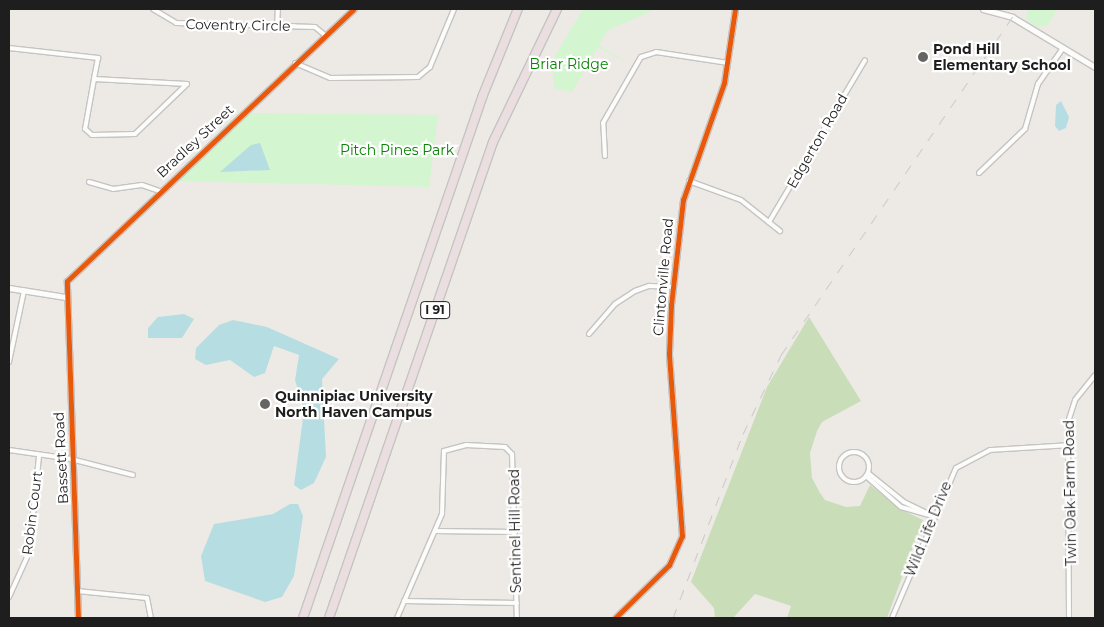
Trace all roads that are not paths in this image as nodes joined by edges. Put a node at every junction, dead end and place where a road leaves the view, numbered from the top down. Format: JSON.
{"nodes":[{"id":1,"x":153,"y":9,"type":"edge"},
{"id":2,"x":278,"y":9,"type":"edge"},
{"id":3,"x":354,"y":9,"type":"edge"},
{"id":4,"x":454,"y":9,"type":"edge"},
{"id":5,"x":518,"y":9,"type":"edge"},
{"id":6,"x":557,"y":9,"type":"edge"},
{"id":7,"x":735,"y":9,"type":"edge"},
{"id":8,"x":983,"y":9,"type":"edge"},
{"id":9,"x":277,"y":26,"type":"junction"},
{"id":10,"x":325,"y":35,"type":"junction"},
{"id":11,"x":9,"y":48,"type":"edge"},
{"id":12,"x":1063,"y":48,"type":"junction"},
{"id":13,"x":864,"y":60,"type":"dead end"},
{"id":14,"x":294,"y":63,"type":"junction"},
{"id":15,"x":728,"y":63,"type":"junction"},
{"id":16,"x":1095,"y":67,"type":"edge"},
{"id":17,"x":94,"y":79,"type":"junction"},
{"id":18,"x":605,"y":156,"type":"dead end"},
{"id":19,"x":979,"y":173,"type":"dead end"},
{"id":20,"x":688,"y":181,"type":"junction"},
{"id":21,"x":90,"y":182,"type":"dead end"},
{"id":22,"x":159,"y":191,"type":"junction"},
{"id":23,"x":768,"y":222,"type":"junction"},
{"id":24,"x":780,"y":231,"type":"dead end"},
{"id":25,"x":673,"y":287,"type":"junction"},
{"id":26,"x":9,"y":288,"type":"edge"},
{"id":27,"x":24,"y":291,"type":"junction"},
{"id":28,"x":65,"y":298,"type":"junction"},
{"id":29,"x":589,"y":334,"type":"dead end"},
{"id":30,"x":9,"y":362,"type":"edge"},
{"id":31,"x":1095,"y":375,"type":"edge"},
{"id":32,"x":1069,"y":445,"type":"junction"},
{"id":33,"x":9,"y":450,"type":"edge"},
{"id":34,"x":39,"y":456,"type":"junction"},
{"id":35,"x":71,"y":458,"type":"junction"},
{"id":36,"x":133,"y":475,"type":"dead end"},
{"id":37,"x":867,"y":475,"type":"junction"},
{"id":38,"x":886,"y":489,"type":"junction"},
{"id":39,"x":904,"y":502,"type":"junction"},
{"id":40,"x":901,"y":507,"type":"junction"},
{"id":41,"x":932,"y":516,"type":"junction"},
{"id":42,"x":435,"y":531,"type":"junction"},
{"id":43,"x":515,"y":532,"type":"junction"},
{"id":44,"x":77,"y":591,"type":"junction"},
{"id":45,"x":9,"y":597,"type":"edge"},
{"id":46,"x":404,"y":601,"type":"junction"},
{"id":47,"x":517,"y":603,"type":"junction"},
{"id":48,"x":78,"y":618,"type":"edge"},
{"id":49,"x":151,"y":618,"type":"edge"},
{"id":50,"x":302,"y":618,"type":"edge"},
{"id":51,"x":329,"y":618,"type":"edge"},
{"id":52,"x":396,"y":618,"type":"edge"},
{"id":53,"x":517,"y":618,"type":"edge"},
{"id":54,"x":616,"y":618,"type":"edge"},
{"id":55,"x":892,"y":618,"type":"edge"},
{"id":56,"x":1069,"y":618,"type":"edge"}],
"edges":[{"from":1,"to":9,"type":"street","name":"Coventry Circle"},
{"from":2,"to":9,"type":"street"},
{"from":3,"to":10,"type":"street","name":"Bradley Street"},
{"from":4,"to":14,"type":"street"},
{"from":5,"to":50,"type":"highway","number":"I 91"},
{"from":6,"to":51,"type":"highway","number":"I 91"},
{"from":7,"to":15,"type":"street","name":"Clintonville Road"},
{"from":8,"to":12,"type":"street"},
{"from":9,"to":10,"type":"street","name":"Coventry Circle"},
{"from":10,"to":14,"type":"street","name":"Bradley Street"},
{"from":11,"to":17,"type":"street"},
{"from":12,"to":16,"type":"street"},
{"from":12,"to":19,"type":"street"},
{"from":13,"to":23,"type":"street","name":"Edgerton Road"},
{"from":14,"to":22,"type":"street","name":"Bradley Street"},
{"from":15,"to":18,"type":"street"},
{"from":15,"to":20,"type":"street","name":"Clintonville Road"},
{"from":17,"to":17,"type":"street"},
{"from":20,"to":23,"type":"street"},
{"from":20,"to":25,"type":"street","name":"Clintonville Road"},
{"from":21,"to":22,"type":"street"},
{"from":22,"to":28,"type":"street","name":"Bradley Street"},
{"from":23,"to":24,"type":"street"},
{"from":25,"to":29,"type":"street"},
{"from":25,"to":54,"type":"street","name":"Clintonville Road"},
{"from":26,"to":27,"type":"street"},
{"from":27,"to":28,"type":"street"},
{"from":27,"to":30,"type":"street"},
{"from":28,"to":35,"type":"street","name":"Bassett Road"},
{"from":31,"to":32,"type":"street","name":"Twin Oak Farm Road"},
{"from":32,"to":41,"type":"street","name":"Wild Life Drive"},
{"from":32,"to":56,"type":"street","name":"Twin Oak Farm Road"},
{"from":33,"to":34,"type":"street"},
{"from":34,"to":35,"type":"street"},
{"from":34,"to":45,"type":"street","name":"Robin Court"},
{"from":35,"to":36,"type":"street"},
{"from":35,"to":44,"type":"street","name":"Bassett Road"},
{"from":37,"to":37,"type":"street"},
{"from":37,"to":38,"type":"street"},
{"from":38,"to":39,"type":"street"},
{"from":38,"to":40,"type":"street"},
{"from":39,"to":40,"type":"street"},
{"from":39,"to":41,"type":"street"},
{"from":40,"to":41,"type":"street"},
{"from":41,"to":55,"type":"street","name":"Wild Life Drive"},
{"from":42,"to":43,"type":"street"},
{"from":42,"to":43,"type":"street","name":"Sentinel Hill Road"},
{"from":42,"to":46,"type":"street","name":"Sentinel Hill Road"},
{"from":43,"to":47,"type":"street","name":"Sentinel Hill Road"},
{"from":44,"to":48,"type":"street","name":"Bassett Road"},
{"from":44,"to":49,"type":"street"},
{"from":46,"to":47,"type":"street"},
{"from":46,"to":52,"type":"street","name":"Sentinel Hill Road"},
{"from":47,"to":53,"type":"street","name":"Sentinel Hill Road"}]}
